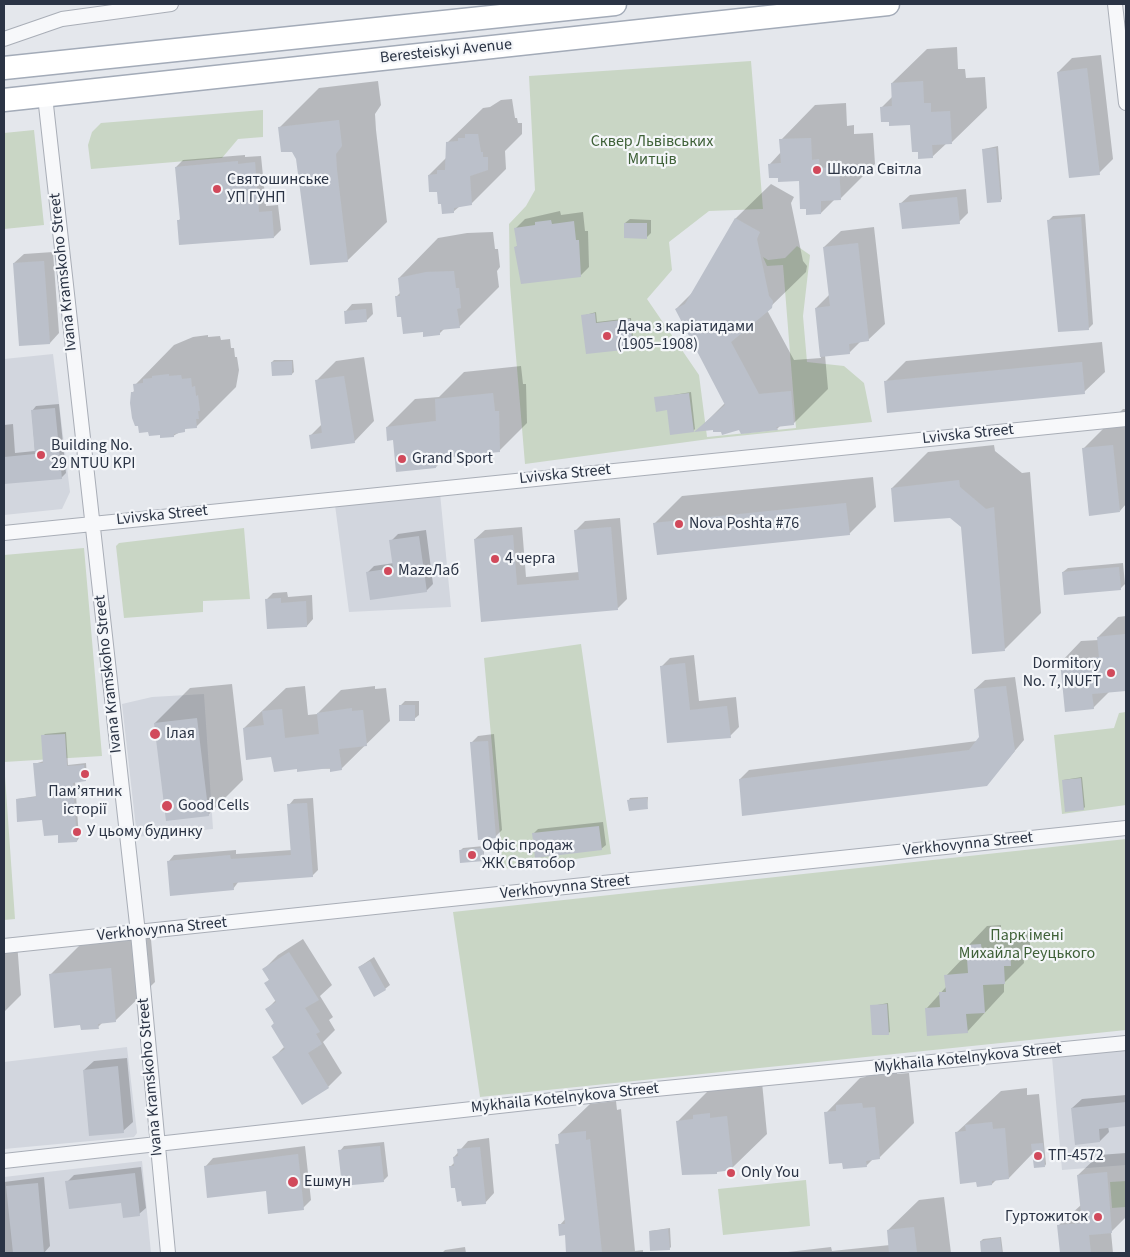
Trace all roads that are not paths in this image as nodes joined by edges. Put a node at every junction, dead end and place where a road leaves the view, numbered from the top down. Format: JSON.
{"nodes":[{"id":1,"x":171,"y":4,"type":"edge"},
{"id":2,"x":615,"y":4,"type":"edge"},
{"id":3,"x":888,"y":4,"type":"edge"},
{"id":4,"x":1116,"y":4,"type":"edge"},
{"id":5,"x":132,"y":6,"type":"edge"},
{"id":6,"x":4,"y":39,"type":"edge"},
{"id":7,"x":4,"y":68,"type":"edge"},
{"id":8,"x":45,"y":96,"type":"junction"},
{"id":9,"x":4,"y":100,"type":"edge"},
{"id":10,"x":1126,"y":103,"type":"edge"},
{"id":11,"x":1126,"y":419,"type":"edge"},
{"id":12,"x":92,"y":523,"type":"junction"},
{"id":13,"x":4,"y":533,"type":"edge"},
{"id":14,"x":1126,"y":828,"type":"edge"},
{"id":15,"x":138,"y":933,"type":"junction"},
{"id":16,"x":4,"y":946,"type":"edge"},
{"id":17,"x":1126,"y":1043,"type":"edge"},
{"id":18,"x":158,"y":1144,"type":"junction"},
{"id":19,"x":4,"y":1161,"type":"edge"},
{"id":20,"x":168,"y":1253,"type":"edge"}],
"edges":[{"from":1,"to":5,"type":"street"},
{"from":2,"to":7,"type":"main road","name":"Beresteiskyi Avenue"},
{"from":3,"to":8,"type":"main road","name":"Beresteiskyi Avenue"},
{"from":4,"to":10,"type":"street"},
{"from":5,"to":6,"type":"street"},
{"from":8,"to":9,"type":"main road","name":"Beresteiskyi Avenue"},
{"from":8,"to":12,"type":"street","name":"Ivana Kramskoho Street"},
{"from":11,"to":12,"type":"street","name":"Lvivska Street"},
{"from":12,"to":13,"type":"street","name":"Lvivska Street"},
{"from":12,"to":15,"type":"street","name":"Ivana Kramskoho Street"},
{"from":14,"to":15,"type":"street","name":"Verkhovynna Street"},
{"from":15,"to":16,"type":"street","name":"Verkhovynna Street"},
{"from":15,"to":18,"type":"street","name":"Ivana Kramskoho Street"},
{"from":17,"to":18,"type":"street","name":"Mykhaila Kotelnykova Street"},
{"from":18,"to":19,"type":"street","name":"Mykhaila Kotelnykova Street"},
{"from":18,"to":20,"type":"street","name":"Ivana Kramskoho Street"}]}
